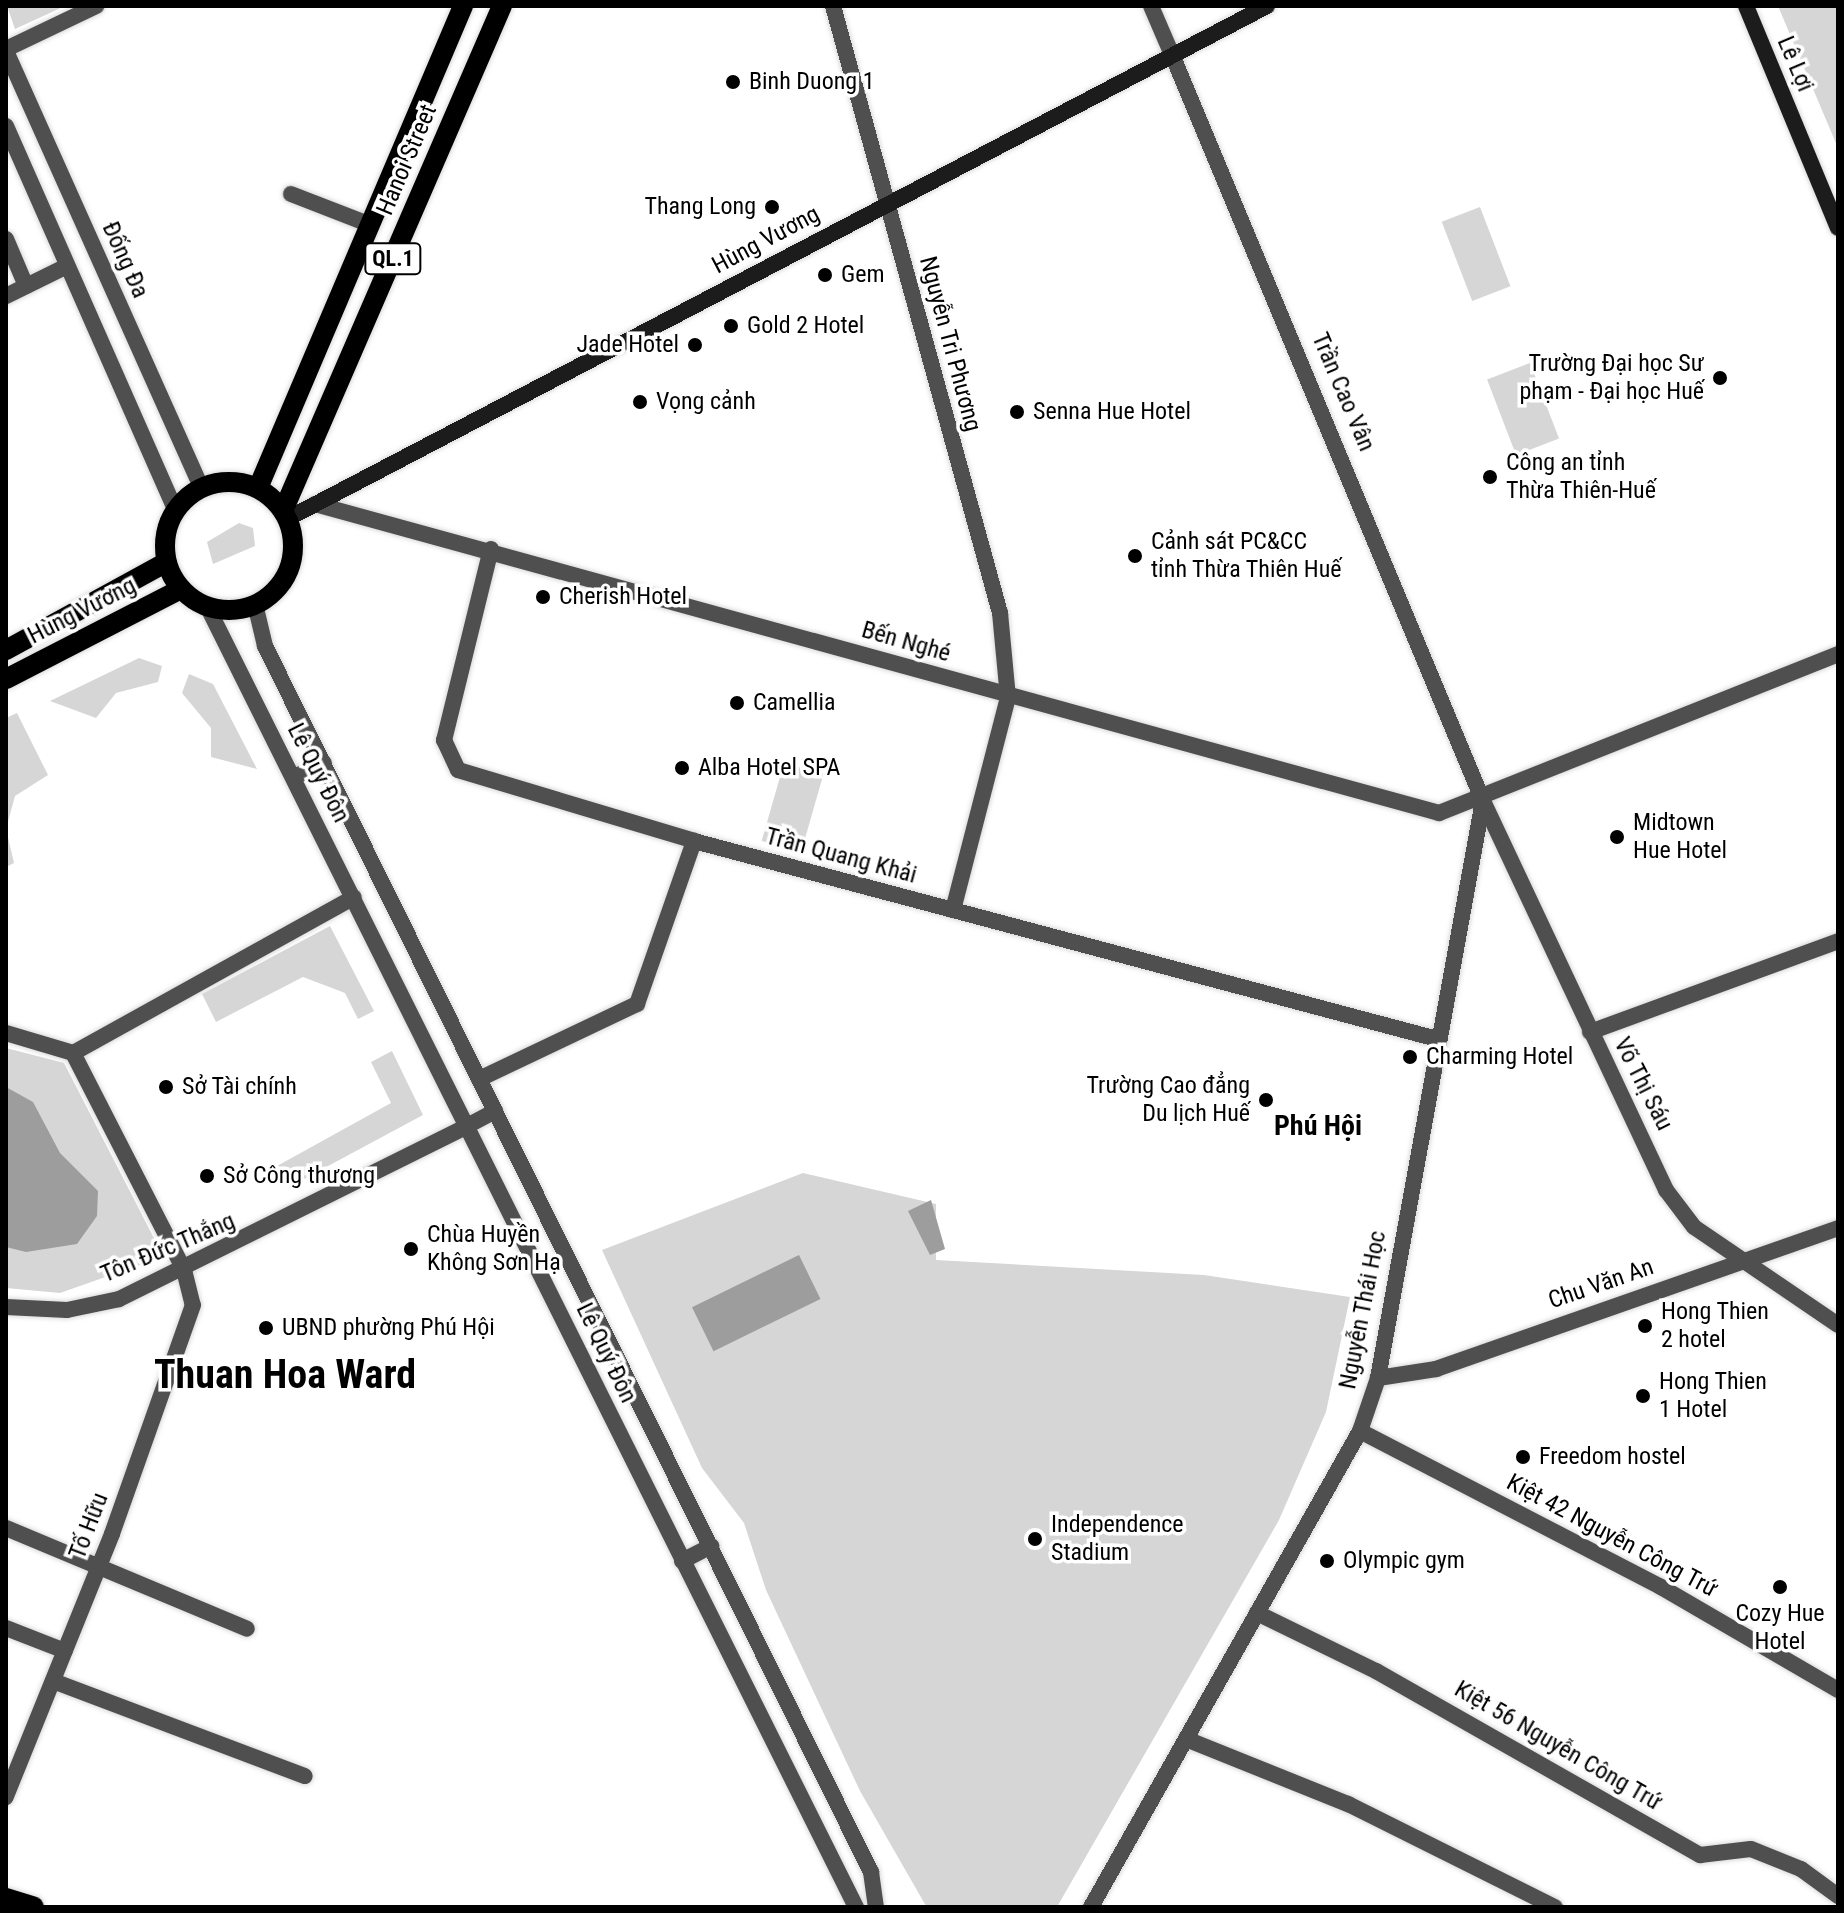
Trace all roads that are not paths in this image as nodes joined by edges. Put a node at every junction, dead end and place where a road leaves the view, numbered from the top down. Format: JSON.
{"nodes":[{"id":1,"x":96,"y":6,"type":"edge"},
{"id":2,"x":463,"y":6,"type":"edge"},
{"id":3,"x":502,"y":6,"type":"edge"},
{"id":4,"x":833,"y":6,"type":"edge"},
{"id":5,"x":1151,"y":6,"type":"edge"},
{"id":6,"x":1267,"y":6,"type":"edge"},
{"id":7,"x":1746,"y":6,"type":"edge"},
{"id":8,"x":6,"y":50,"type":"edge"},
{"id":9,"x":1173,"y":57,"type":"junction"},
{"id":10,"x":6,"y":126,"type":"edge"},
{"id":11,"x":291,"y":194,"type":"dead end"},
{"id":12,"x":887,"y":206,"type":"junction"},
{"id":13,"x":371,"y":225,"type":"junction"},
{"id":14,"x":1838,"y":228,"type":"edge"},
{"id":15,"x":6,"y":239,"type":"edge"},
{"id":16,"x":67,"y":266,"type":"junction"},
{"id":17,"x":26,"y":286,"type":"junction"},
{"id":18,"x":6,"y":296,"type":"edge"},
{"id":19,"x":201,"y":487,"type":"junction"},
{"id":20,"x":258,"y":488,"type":"junction"},
{"id":21,"x":315,"y":504,"type":"junction"},
{"id":22,"x":175,"y":510,"type":"junction"},
{"id":23,"x":285,"y":515,"type":"junction"},
{"id":24,"x":491,"y":549,"type":"junction"},
{"id":25,"x":167,"y":562,"type":"junction"},
{"id":26,"x":181,"y":589,"type":"junction"},
{"id":27,"x":255,"y":604,"type":"junction"},
{"id":28,"x":207,"y":606,"type":"junction"},
{"id":29,"x":6,"y":650,"type":"edge"},
{"id":30,"x":1838,"y":654,"type":"edge"},
{"id":31,"x":6,"y":679,"type":"edge"},
{"id":32,"x":1008,"y":697,"type":"junction"},
{"id":33,"x":324,"y":763,"type":"junction"},
{"id":34,"x":294,"y":777,"type":"junction"},
{"id":35,"x":1483,"y":801,"type":"junction"},
{"id":36,"x":694,"y":841,"type":"junction"},
{"id":37,"x":354,"y":897,"type":"junction"},
{"id":38,"x":953,"y":910,"type":"junction"},
{"id":39,"x":1838,"y":941,"type":"edge"},
{"id":40,"x":1590,"y":1032,"type":"junction"},
{"id":41,"x":6,"y":1033,"type":"edge"},
{"id":42,"x":1437,"y":1039,"type":"junction"},
{"id":43,"x":73,"y":1053,"type":"junction"},
{"id":44,"x":479,"y":1079,"type":"junction"},
{"id":45,"x":495,"y":1111,"type":"junction"},
{"id":46,"x":467,"y":1126,"type":"junction"},
{"id":47,"x":1838,"y":1228,"type":"edge"},
{"id":48,"x":1742,"y":1263,"type":"junction"},
{"id":49,"x":184,"y":1270,"type":"junction"},
{"id":50,"x":6,"y":1307,"type":"edge"},
{"id":51,"x":1838,"y":1325,"type":"edge"},
{"id":52,"x":1378,"y":1378,"type":"junction"},
{"id":53,"x":1360,"y":1431,"type":"junction"},
{"id":54,"x":6,"y":1528,"type":"edge"},
{"id":55,"x":711,"y":1546,"type":"junction"},
{"id":56,"x":682,"y":1561,"type":"junction"},
{"id":57,"x":99,"y":1566,"type":"junction"},
{"id":58,"x":1257,"y":1613,"type":"junction"},
{"id":59,"x":6,"y":1628,"type":"edge"},
{"id":60,"x":247,"y":1629,"type":"dead end"},
{"id":61,"x":65,"y":1651,"type":"junction"},
{"id":62,"x":53,"y":1681,"type":"junction"},
{"id":63,"x":1838,"y":1690,"type":"edge"},
{"id":64,"x":1186,"y":1739,"type":"junction"},
{"id":65,"x":305,"y":1776,"type":"dead end"},
{"id":66,"x":6,"y":1797,"type":"edge"},
{"id":67,"x":1838,"y":1896,"type":"edge"},
{"id":68,"x":6,"y":1899,"type":"edge"},
{"id":69,"x":33,"y":1907,"type":"edge"},
{"id":70,"x":856,"y":1907,"type":"edge"},
{"id":71,"x":876,"y":1907,"type":"edge"},
{"id":72,"x":1091,"y":1907,"type":"edge"},
{"id":73,"x":1555,"y":1907,"type":"edge"}],
"edges":[{"from":1,"to":8,"type":"street"},
{"from":2,"to":13,"type":"main road","name":"Hanoi Street","number":"QL.1"},
{"from":3,"to":23,"type":"main road","name":"Hanoi Street","number":"QL.1"},
{"from":4,"to":12,"type":"street","name":"Nguyễn Tri Phương"},
{"from":5,"to":9,"type":"street","name":"Trần Cao Vân"},
{"from":6,"to":9,"type":"main road","name":"Hùng Vương"},
{"from":7,"to":14,"type":"main road","name":"Lê Lợi"},
{"from":8,"to":19,"type":"street","name":"Đống Đa"},
{"from":9,"to":12,"type":"main road","name":"Hùng Vương"},
{"from":9,"to":35,"type":"street","name":"Trần Cao Vân"},
{"from":10,"to":16,"type":"street"},
{"from":11,"to":13,"type":"street"},
{"from":12,"to":21,"type":"main road","name":"Hùng Vương"},
{"from":12,"to":32,"type":"street","name":"Nguyễn Tri Phương"},
{"from":13,"to":20,"type":"main road","name":"Hanoi Street","number":"QL.1"},
{"from":15,"to":17,"type":"street"},
{"from":16,"to":17,"type":"street"},
{"from":16,"to":22,"type":"street"},
{"from":17,"to":18,"type":"street"},
{"from":19,"to":20,"type":"main road"},
{"from":19,"to":22,"type":"main road"},
{"from":20,"to":23,"type":"main road"},
{"from":21,"to":23,"type":"main road","name":"Hùng Vương"},
{"from":21,"to":24,"type":"street","name":"Bến Nghé"},
{"from":22,"to":25,"type":"main road"},
{"from":23,"to":27,"type":"main road","number":"QL.1"},
{"from":24,"to":32,"type":"street","name":"Bến Nghé"},
{"from":24,"to":36,"type":"street","name":"Trần Quang Khải"},
{"from":25,"to":26,"type":"main road"},
{"from":25,"to":29,"type":"main road","name":"Hùng Vương"},
{"from":26,"to":28,"type":"main road"},
{"from":26,"to":31,"type":"main road","name":"Hùng Vương"},
{"from":27,"to":28,"type":"main road"},
{"from":27,"to":33,"type":"street","name":"Lê Quý Đôn"},
{"from":28,"to":34,"type":"street","name":"Lê Quý Đôn"},
{"from":30,"to":35,"type":"street","name":"Bến Nghé"},
{"from":32,"to":35,"type":"street","name":"Bến Nghé"},
{"from":32,"to":38,"type":"street","name":"Nguyễn Tri Phương"},
{"from":33,"to":34,"type":"street"},
{"from":33,"to":44,"type":"street","name":"Lê Quý Đôn"},
{"from":34,"to":37,"type":"street","name":"Lê Quý Đôn"},
{"from":35,"to":40,"type":"street","name":"Võ Thị Sáu"},
{"from":35,"to":42,"type":"street","name":"Nguyễn Thái Học"},
{"from":36,"to":38,"type":"street","name":"Trần Quang Khải"},
{"from":36,"to":44,"type":"street"},
{"from":37,"to":43,"type":"street"},
{"from":37,"to":46,"type":"street","name":"Lê Quý Đôn"},
{"from":38,"to":42,"type":"street","name":"Trần Quang Khải"},
{"from":39,"to":40,"type":"street"},
{"from":40,"to":48,"type":"street","name":"Võ Thị Sáu"},
{"from":41,"to":43,"type":"street"},
{"from":42,"to":52,"type":"street","name":"Nguyễn Thái Học"},
{"from":43,"to":49,"type":"street","name":"Tố Hữu"},
{"from":44,"to":45,"type":"street","name":"Lê Quý Đôn"},
{"from":45,"to":46,"type":"street","name":"Tôn Đức Thắng"},
{"from":45,"to":55,"type":"street","name":"Lê Quý Đôn"},
{"from":46,"to":49,"type":"street","name":"Tôn Đức Thắng"},
{"from":46,"to":56,"type":"street","name":"Lê Quý Đôn"},
{"from":47,"to":48,"type":"street","name":"Chu Văn An"},
{"from":48,"to":51,"type":"street","name":"Võ Thị Sáu"},
{"from":48,"to":52,"type":"street","name":"Chu Văn An"},
{"from":49,"to":50,"type":"street","name":"Tôn Đức Thắng"},
{"from":49,"to":57,"type":"street","name":"Tố Hữu"},
{"from":52,"to":53,"type":"street","name":"Nguyễn Thái Học"},
{"from":53,"to":58,"type":"street","name":"Nguyễn Thái Học"},
{"from":53,"to":63,"type":"street","name":"Kiệt 42 Nguyễn Công Trứ"},
{"from":54,"to":57,"type":"street"},
{"from":55,"to":56,"type":"street"},
{"from":55,"to":71,"type":"street","name":"Lê Quý Đôn"},
{"from":56,"to":70,"type":"street","name":"Lê Quý Đôn"},
{"from":57,"to":60,"type":"street"},
{"from":57,"to":61,"type":"street","name":"Tố Hữu"},
{"from":58,"to":64,"type":"street","name":"Nguyễn Thái Học"},
{"from":58,"to":67,"type":"street","name":"Kiệt 56 Nguyễn Công Trứ"},
{"from":59,"to":61,"type":"street"},
{"from":61,"to":62,"type":"street","name":"Tố Hữu"},
{"from":62,"to":65,"type":"street"},
{"from":62,"to":66,"type":"street","name":"Tố Hữu"},
{"from":64,"to":72,"type":"street","name":"Nguyễn Thái Học"},
{"from":64,"to":73,"type":"street"},
{"from":68,"to":69,"type":"highway"}]}
